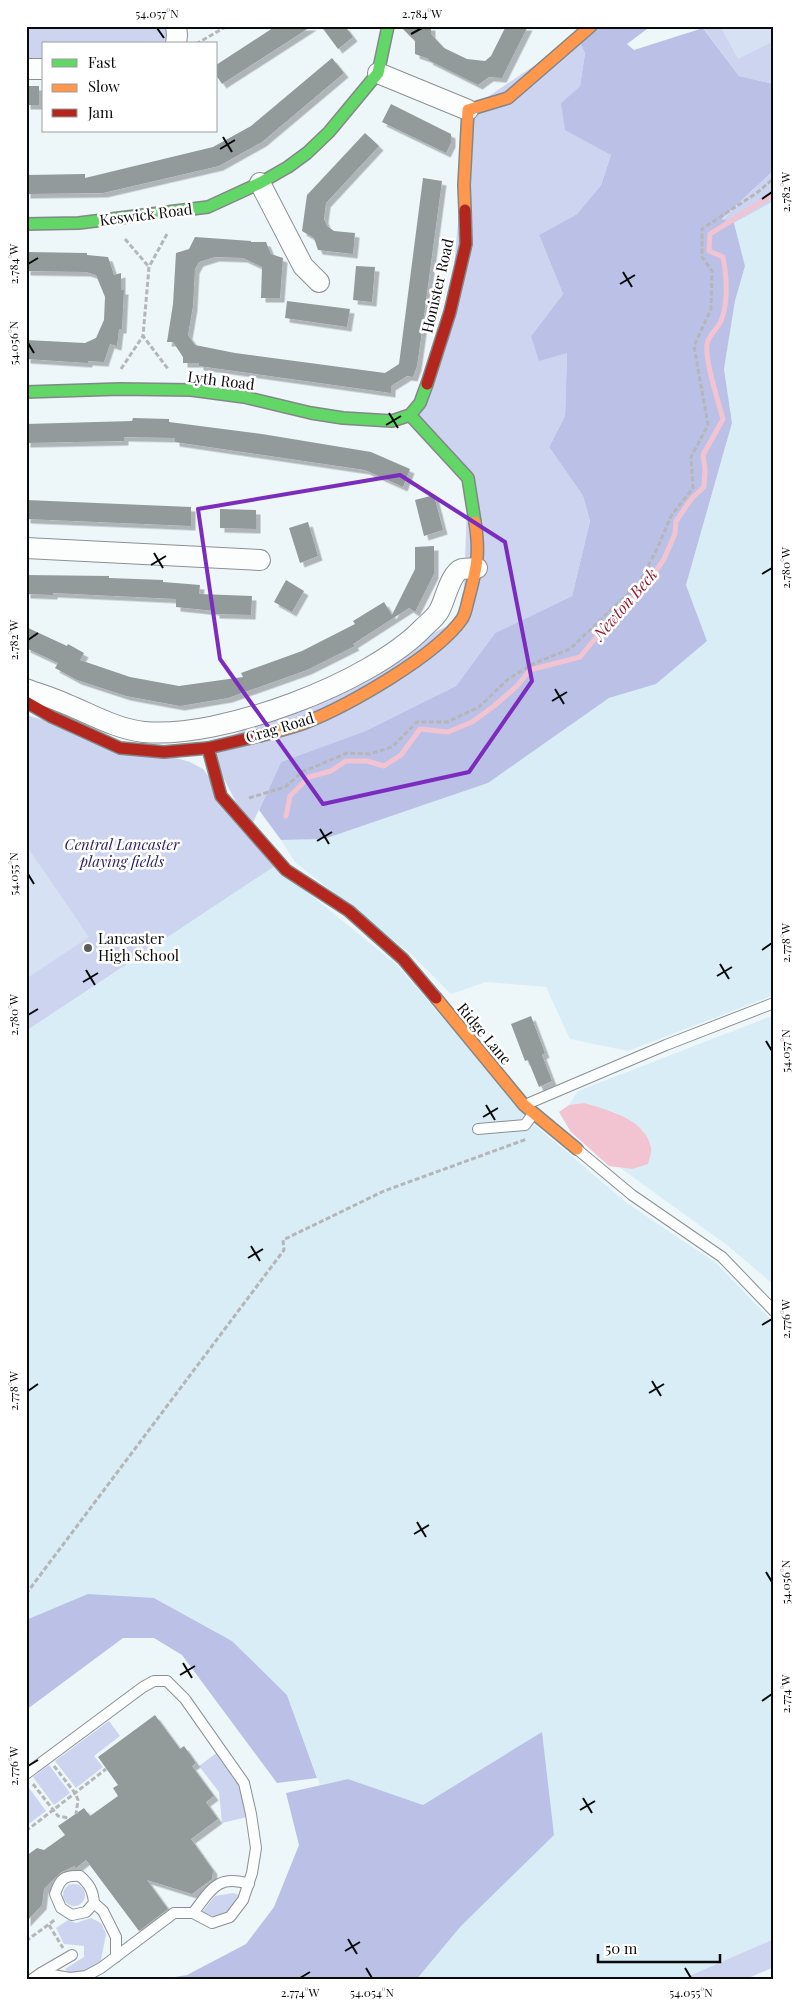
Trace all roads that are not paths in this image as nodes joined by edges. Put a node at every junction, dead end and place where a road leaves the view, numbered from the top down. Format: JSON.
{"nodes":[{"id":1,"x":176,"y":26,"type":"edge"},
{"id":2,"x":388,"y":26,"type":"edge"},
{"id":3,"x":591,"y":26,"type":"edge"},
{"id":4,"x":176,"y":42,"type":"edge"},
{"id":5,"x":26,"y":69,"type":"edge"},
{"id":6,"x":42,"y":69,"type":"edge"},
{"id":7,"x":378,"y":73,"type":"junction"},
{"id":8,"x":468,"y":110,"type":"junction"},
{"id":9,"x":260,"y":183,"type":"junction"},
{"id":10,"x":26,"y":224,"type":"edge"},
{"id":11,"x":319,"y":282,"type":"dead end"},
{"id":12,"x":26,"y":392,"type":"edge"},
{"id":13,"x":410,"y":416,"type":"junction"},
{"id":14,"x":26,"y":548,"type":"edge"},
{"id":15,"x":260,"y":560,"type":"dead end"},
{"id":16,"x":478,"y":568,"type":"junction"},
{"id":17,"x":26,"y":689,"type":"edge"},
{"id":18,"x":26,"y":702,"type":"edge"},
{"id":19,"x":208,"y":748,"type":"junction"},
{"id":20,"x":774,"y":1002,"type":"edge"},
{"id":21,"x":524,"y":1105,"type":"junction"},
{"id":22,"x":534,"y":1113,"type":"junction"},
{"id":23,"x":478,"y":1129,"type":"dead end"},
{"id":24,"x":577,"y":1150,"type":"joint"},
{"id":25,"x":774,"y":1311,"type":"edge"},
{"id":26,"x":29,"y":1778,"type":"edge"},
{"id":27,"x":249,"y":1884,"type":"junction"},
{"id":28,"x":94,"y":1903,"type":"junction"},
{"id":29,"x":193,"y":1913,"type":"junction"},
{"id":30,"x":70,"y":1956,"type":"road end"},
{"id":31,"x":116,"y":1957,"type":"junction"},
{"id":32,"x":42,"y":1973,"type":"junction"},
{"id":33,"x":31,"y":1980,"type":"edge"}],
"edges":[{"from":1,"to":4,"type":"street"},
{"from":2,"to":7,"type":"street"},
{"from":3,"to":8,"type":"street"},
{"from":5,"to":6,"type":"street"},
{"from":7,"to":8,"type":"street"},
{"from":7,"to":9,"type":"street","name":"Keswick Road"},
{"from":8,"to":13,"type":"street","name":"Honister Road"},
{"from":9,"to":10,"type":"street","name":"Keswick Road"},
{"from":9,"to":11,"type":"street"},
{"from":12,"to":13,"type":"street","name":"Lyth Road"},
{"from":13,"to":16,"type":"street","name":"Crag Road"},
{"from":14,"to":15,"type":"street"},
{"from":16,"to":17,"type":"street","name":"Crag Road"},
{"from":16,"to":19,"type":"street","name":"Crag Road"},
{"from":18,"to":19,"type":"street","name":"Crag Road"},
{"from":19,"to":21,"type":"street","name":"Ridge Lane"},
{"from":20,"to":21,"type":"lane"},
{"from":21,"to":22,"type":"street","name":"Ridge Lane"},
{"from":22,"to":23,"type":"lane"},
{"from":22,"to":24,"type":"street","name":"Ridge Lane"},
{"from":24,"to":25,"type":"lane","name":"Ridge Lane"},
{"from":26,"to":27,"type":"lane"},
{"from":27,"to":29,"type":"lane"},
{"from":27,"to":29,"type":"lane"},
{"from":28,"to":28,"type":"lane"},
{"from":28,"to":31,"type":"lane"},
{"from":29,"to":31,"type":"lane"},
{"from":30,"to":32,"type":"lane"},
{"from":31,"to":32,"type":"lane"},
{"from":32,"to":33,"type":"lane"}]}
